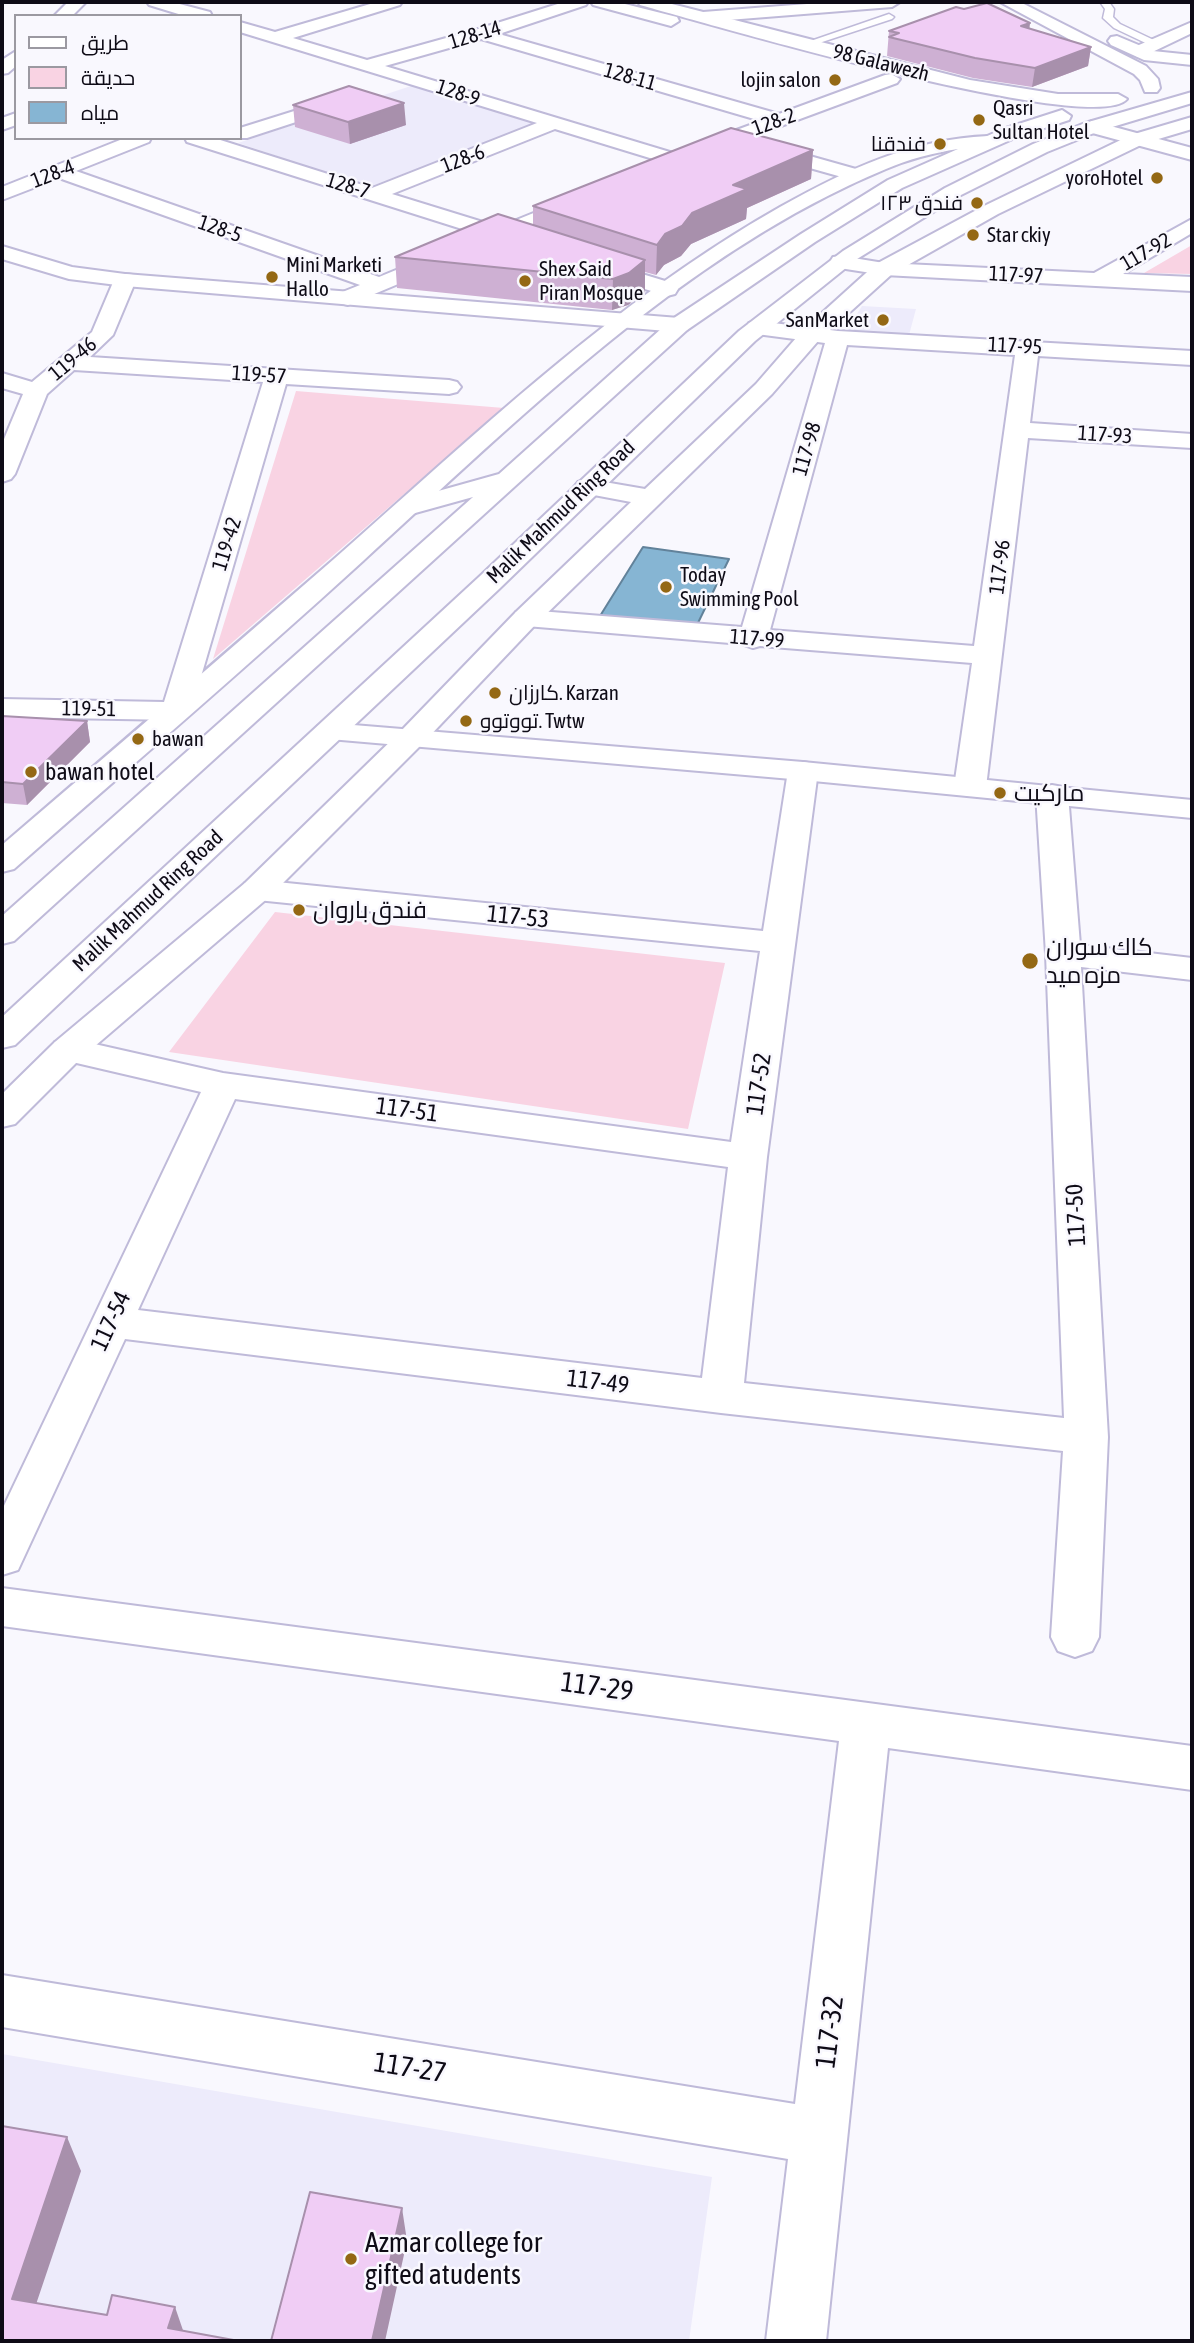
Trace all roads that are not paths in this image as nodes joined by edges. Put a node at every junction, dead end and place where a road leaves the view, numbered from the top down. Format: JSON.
{"nodes":[{"id":1,"x":78,"y":2,"type":"edge"},
{"id":2,"x":155,"y":2,"type":"edge"},
{"id":3,"x":218,"y":2,"type":"edge"},
{"id":4,"x":394,"y":2,"type":"edge"},
{"id":5,"x":580,"y":2,"type":"edge"},
{"id":6,"x":599,"y":2,"type":"edge"},
{"id":7,"x":646,"y":2,"type":"edge"},
{"id":8,"x":1008,"y":2,"type":"edge"},
{"id":9,"x":1040,"y":2,"type":"edge"},
{"id":10,"x":1104,"y":2,"type":"edge"},
{"id":11,"x":890,"y":9,"type":"edge"},
{"id":12,"x":196,"y":13,"type":"edge"},
{"id":13,"x":64,"y":14,"type":"edge"},
{"id":14,"x":702,"y":23,"type":"junction"},
{"id":15,"x":1192,"y":27,"type":"edge"},
{"id":16,"x":242,"y":28,"type":"edge"},
{"id":17,"x":481,"y":34,"type":"junction"},
{"id":18,"x":276,"y":37,"type":"junction"},
{"id":19,"x":807,"y":44,"type":"junction"},
{"id":20,"x":1157,"y":45,"type":"junction"},
{"id":21,"x":1138,"y":52,"type":"junction"},
{"id":22,"x":1192,"y":60,"type":"edge"},
{"id":23,"x":14,"y":61,"type":"edge"},
{"id":24,"x":368,"y":65,"type":"junction"},
{"id":25,"x":411,"y":78,"type":"junction"},
{"id":26,"x":6,"y":79,"type":"edge"},
{"id":27,"x":891,"y":79,"type":"junction"},
{"id":28,"x":1192,"y":79,"type":"edge"},
{"id":29,"x":384,"y":87,"type":"dead end"},
{"id":30,"x":1151,"y":88,"type":"junction"},
{"id":31,"x":358,"y":95,"type":"edge"},
{"id":32,"x":1192,"y":97,"type":"edge"},
{"id":33,"x":1109,"y":115,"type":"junction"},
{"id":34,"x":778,"y":120,"type":"junction"},
{"id":35,"x":1192,"y":123,"type":"edge"},
{"id":36,"x":552,"y":124,"type":"junction"},
{"id":37,"x":1001,"y":125,"type":"junction"},
{"id":38,"x":1162,"y":130,"type":"junction"},
{"id":39,"x":242,"y":133,"type":"edge"},
{"id":40,"x":728,"y":139,"type":"junction"},
{"id":41,"x":1138,"y":139,"type":"junction"},
{"id":42,"x":1192,"y":139,"type":"edge"},
{"id":43,"x":137,"y":140,"type":"edge"},
{"id":44,"x":210,"y":140,"type":"edge"},
{"id":45,"x":1192,"y":154,"type":"edge"},
{"id":46,"x":676,"y":160,"type":"junction"},
{"id":47,"x":651,"y":171,"type":"edge"},
{"id":48,"x":60,"y":172,"type":"junction"},
{"id":49,"x":856,"y":175,"type":"junction"},
{"id":50,"x":601,"y":192,"type":"edge"},
{"id":51,"x":2,"y":194,"type":"edge"},
{"id":52,"x":374,"y":194,"type":"junction"},
{"id":53,"x":1189,"y":230,"type":"edge"},
{"id":54,"x":502,"y":235,"type":"junction"},
{"id":55,"x":527,"y":243,"type":"edge"},
{"id":56,"x":2,"y":252,"type":"edge"},
{"id":57,"x":578,"y":260,"type":"edge"},
{"id":58,"x":841,"y":262,"type":"junction"},
{"id":59,"x":884,"y":269,"type":"junction"},
{"id":60,"x":1099,"y":279,"type":"junction"},
{"id":61,"x":125,"y":280,"type":"junction"},
{"id":62,"x":1192,"y":284,"type":"edge"},
{"id":63,"x":380,"y":285,"type":"junction"},
{"id":64,"x":667,"y":289,"type":"junction"},
{"id":65,"x":348,"y":298,"type":"junction"},
{"id":66,"x":628,"y":320,"type":"junction"},
{"id":67,"x":679,"y":325,"type":"junction"},
{"id":68,"x":757,"y":328,"type":"junction"},
{"id":69,"x":811,"y":335,"type":"junction"},
{"id":70,"x":838,"y":338,"type":"junction"},
{"id":71,"x":1028,"y":347,"type":"junction"},
{"id":72,"x":1192,"y":358,"type":"edge"},
{"id":73,"x":70,"y":363,"type":"junction"},
{"id":74,"x":276,"y":376,"type":"junction"},
{"id":75,"x":2,"y":380,"type":"edge"},
{"id":76,"x":449,"y":387,"type":"dead end"},
{"id":77,"x":36,"y":391,"type":"junction"},
{"id":78,"x":1017,"y":430,"type":"junction"},
{"id":79,"x":1192,"y":441,"type":"edge"},
{"id":80,"x":2,"y":474,"type":"edge"},
{"id":81,"x":509,"y":478,"type":"junction"},
{"id":82,"x":587,"y":487,"type":"junction"},
{"id":83,"x":650,"y":498,"type":"junction"},
{"id":84,"x":408,"y":507,"type":"junction"},
{"id":85,"x":526,"y":618,"type":"junction"},
{"id":86,"x":753,"y":639,"type":"junction"},
{"id":87,"x":988,"y":656,"type":"junction"},
{"id":88,"x":2,"y":708,"type":"edge"},
{"id":89,"x":176,"y":711,"type":"junction"},
{"id":90,"x":329,"y":732,"type":"junction"},
{"id":91,"x":411,"y":738,"type":"junction"},
{"id":92,"x":803,"y":771,"type":"junction"},
{"id":93,"x":970,"y":787,"type":"junction"},
{"id":94,"x":1052,"y":794,"type":"junction"},
{"id":95,"x":1192,"y":809,"type":"edge"},
{"id":96,"x":2,"y":862,"type":"edge"},
{"id":97,"x":257,"y":890,"type":"junction"},
{"id":98,"x":2,"y":934,"type":"edge"},
{"id":99,"x":780,"y":943,"type":"junction"},
{"id":100,"x":1063,"y":954,"type":"junction"},
{"id":101,"x":1192,"y":969,"type":"edge"},
{"id":102,"x":2,"y":1037,"type":"edge"},
{"id":103,"x":68,"y":1050,"type":"junction"},
{"id":104,"x":223,"y":1085,"type":"junction"},
{"id":105,"x":2,"y":1115,"type":"edge"},
{"id":106,"x":748,"y":1157,"type":"junction"},
{"id":107,"x":111,"y":1322,"type":"junction"},
{"id":108,"x":721,"y":1397,"type":"junction"},
{"id":109,"x":1086,"y":1437,"type":"junction"},
{"id":110,"x":2,"y":1557,"type":"edge"},
{"id":111,"x":2,"y":1607,"type":"edge"},
{"id":112,"x":1075,"y":1637,"type":"dead end"},
{"id":113,"x":866,"y":1723,"type":"junction"},
{"id":114,"x":1192,"y":1768,"type":"edge"},
{"id":115,"x":2,"y":2001,"type":"edge"},
{"id":116,"x":818,"y":2136,"type":"junction"},
{"id":117,"x":796,"y":2341,"type":"edge"}],
"edges":[{"from":1,"to":13,"type":"main road"},
{"from":2,"to":12,"type":"main road"},
{"from":3,"to":12,"type":"main road"},
{"from":4,"to":18,"type":"main road"},
{"from":5,"to":17,"type":"main road","name":"128-14"},
{"from":6,"to":14,"type":"main road","name":"98 Galawezh"},
{"from":7,"to":14,"type":"main road","name":"98 Galawezh"},
{"from":8,"to":30,"type":"main road"},
{"from":9,"to":21,"type":"main road"},
{"from":10,"to":20,"type":"lane"},
{"from":11,"to":14,"type":"main road"},
{"from":11,"to":19,"type":"lane"},
{"from":14,"to":19,"type":"main road","name":"98 Galawezh"},
{"from":14,"to":27,"type":"main road","name":"98 Galawezh"},
{"from":15,"to":20,"type":"main road"},
{"from":16,"to":18,"type":"main road","name":"128-9"},
{"from":17,"to":24,"type":"main road","name":"128-14"},
{"from":17,"to":34,"type":"main road","name":"128-11"},
{"from":18,"to":24,"type":"main road","name":"128-9"},
{"from":19,"to":33,"type":"main road","name":"98 Galawezh"},
{"from":20,"to":21,"type":"main road"},
{"from":21,"to":22,"type":"main road"},
{"from":23,"to":26,"type":"main road"},
{"from":24,"to":25,"type":"main road","name":"128-9"},
{"from":25,"to":29,"type":"main road"},
{"from":25,"to":36,"type":"main road","name":"128-9"},
{"from":27,"to":34,"type":"main road","name":"128-2"},
{"from":27,"to":37,"type":"main road","name":"98 Galawezh"},
{"from":28,"to":30,"type":"main road","name":"Malik Mahmud Ring Road"},
{"from":30,"to":33,"type":"main road","name":"Malik Mahmud Ring Road"},
{"from":31,"to":39,"type":"main road"},
{"from":32,"to":33,"type":"main road","name":"Malik Mahmud Ring Road"},
{"from":33,"to":37,"type":"main road","name":"Malik Mahmud Ring Road"},
{"from":33,"to":38,"type":"main road"},
{"from":33,"to":41,"type":"main road"},
{"from":33,"to":58,"type":"main road","name":"Malik Mahmud Ring Road"},
{"from":34,"to":40,"type":"main road","name":"128-2"},
{"from":35,"to":38,"type":"main road"},
{"from":36,"to":46,"type":"main road","name":"128-9"},
{"from":36,"to":52,"type":"main road","name":"128-6"},
{"from":37,"to":49,"type":"main road"},
{"from":37,"to":67,"type":"main road","name":"Malik Mahmud Ring Road"},
{"from":38,"to":41,"type":"main road"},
{"from":38,"to":42,"type":"main road"},
{"from":40,"to":46,"type":"main road","name":"128-2"},
{"from":40,"to":49,"type":"main road"},
{"from":41,"to":45,"type":"main road"},
{"from":41,"to":59,"type":"main road"},
{"from":43,"to":48,"type":"main road","name":"128-4"},
{"from":44,"to":52,"type":"main road","name":"128-7"},
{"from":46,"to":47,"type":"main road","name":"128-2"},
{"from":48,"to":51,"type":"main road","name":"128-4"},
{"from":48,"to":63,"type":"main road","name":"128-5"},
{"from":49,"to":64,"type":"main road"},
{"from":50,"to":54,"type":"main road"},
{"from":52,"to":54,"type":"main road","name":"128-7"},
{"from":53,"to":60,"type":"main road","name":"117-92"},
{"from":54,"to":55,"type":"main road","name":"128-7"},
{"from":54,"to":63,"type":"main road"},
{"from":56,"to":61,"type":"main road"},
{"from":57,"to":64,"type":"main road"},
{"from":58,"to":59,"type":"main road","name":"117-97"},
{"from":58,"to":68,"type":"main road","name":"Malik Mahmud Ring Road"},
{"from":59,"to":60,"type":"main road","name":"117-97"},
{"from":59,"to":69,"type":"main road"},
{"from":60,"to":62,"type":"main road","name":"117-97"},
{"from":61,"to":65,"type":"main road"},
{"from":61,"to":73,"type":"main road","name":"119-46"},
{"from":63,"to":65,"type":"main road"},
{"from":64,"to":66,"type":"main road"},
{"from":65,"to":66,"type":"main road"},
{"from":66,"to":67,"type":"main road"},
{"from":66,"to":84,"type":"main road"},
{"from":67,"to":81,"type":"main road","name":"Malik Mahmud Ring Road"},
{"from":68,"to":69,"type":"main road"},
{"from":68,"to":82,"type":"main road","name":"Malik Mahmud Ring Road"},
{"from":69,"to":70,"type":"main road"},
{"from":69,"to":83,"type":"main road"},
{"from":70,"to":71,"type":"main road","name":"117-95"},
{"from":70,"to":86,"type":"main road","name":"117-98"},
{"from":71,"to":72,"type":"main road","name":"117-95"},
{"from":71,"to":78,"type":"main road","name":"117-96"},
{"from":73,"to":74,"type":"main road","name":"119-57"},
{"from":73,"to":77,"type":"main road","name":"119-46"},
{"from":74,"to":76,"type":"main road","name":"119-57"},
{"from":74,"to":89,"type":"main road","name":"119-42"},
{"from":75,"to":77,"type":"main road"},
{"from":77,"to":80,"type":"main road","name":"119-46"},
{"from":78,"to":79,"type":"main road","name":"117-93"},
{"from":78,"to":87,"type":"main road","name":"117-96"},
{"from":81,"to":84,"type":"main road"},
{"from":81,"to":98,"type":"main road","name":"Malik Mahmud Ring Road"},
{"from":82,"to":83,"type":"main road"},
{"from":82,"to":90,"type":"main road","name":"Malik Mahmud Ring Road"},
{"from":83,"to":85,"type":"main road"},
{"from":84,"to":89,"type":"main road"},
{"from":85,"to":86,"type":"main road","name":"117-99"},
{"from":85,"to":91,"type":"main road"},
{"from":86,"to":87,"type":"main road","name":"117-99"},
{"from":87,"to":93,"type":"main road","name":"117-96"},
{"from":88,"to":89,"type":"main road","name":"119-51"},
{"from":89,"to":96,"type":"main road"},
{"from":90,"to":91,"type":"main road"},
{"from":90,"to":102,"type":"main road","name":"Malik Mahmud Ring Road"},
{"from":91,"to":92,"type":"main road"},
{"from":91,"to":97,"type":"main road"},
{"from":92,"to":93,"type":"main road"},
{"from":92,"to":99,"type":"main road","name":"117-52"},
{"from":93,"to":94,"type":"main road"},
{"from":94,"to":95,"type":"main road"},
{"from":94,"to":100,"type":"main road","name":"117-50"},
{"from":97,"to":99,"type":"main road","name":"117-53"},
{"from":97,"to":103,"type":"main road"},
{"from":99,"to":106,"type":"main road","name":"117-52"},
{"from":100,"to":101,"type":"main road"},
{"from":100,"to":109,"type":"main road","name":"117-50"},
{"from":103,"to":104,"type":"main road","name":"117-51"},
{"from":103,"to":105,"type":"main road"},
{"from":104,"to":106,"type":"main road","name":"117-51"},
{"from":104,"to":107,"type":"main road","name":"117-54"},
{"from":106,"to":108,"type":"main road","name":"117-52"},
{"from":107,"to":108,"type":"main road","name":"117-49"},
{"from":107,"to":110,"type":"main road","name":"117-54"},
{"from":108,"to":109,"type":"main road","name":"117-49"},
{"from":109,"to":112,"type":"main road","name":"117-50"},
{"from":111,"to":113,"type":"main road","name":"117-29"},
{"from":113,"to":114,"type":"main road","name":"117-29"},
{"from":113,"to":116,"type":"main road","name":"117-32"},
{"from":115,"to":116,"type":"main road","name":"117-27"},
{"from":116,"to":117,"type":"main road","name":"117-32"}]}
